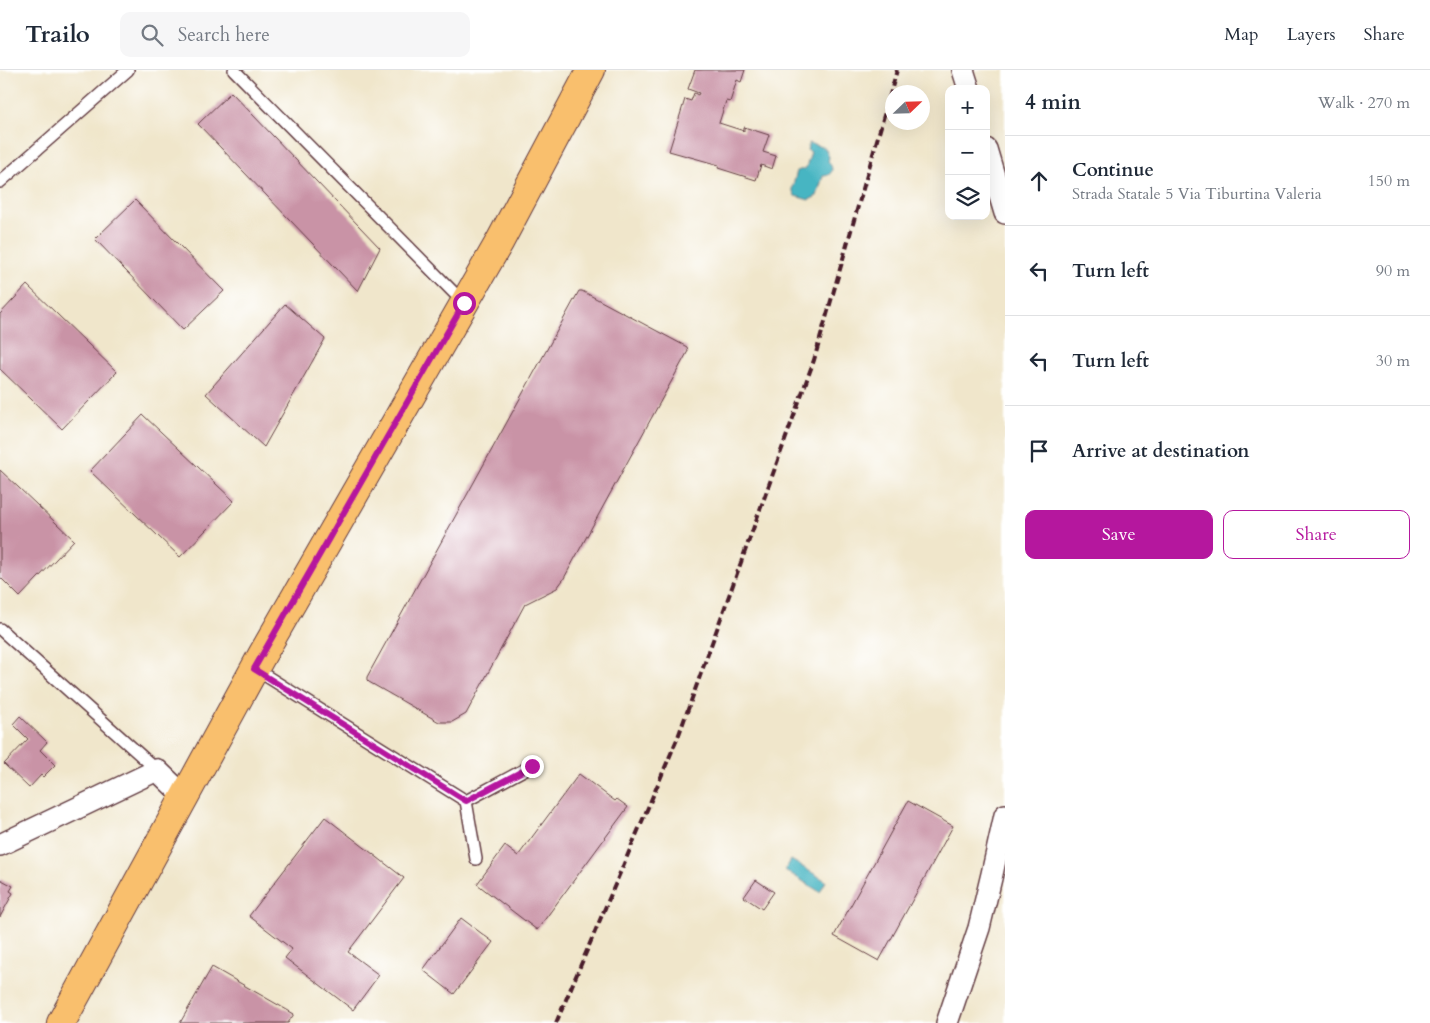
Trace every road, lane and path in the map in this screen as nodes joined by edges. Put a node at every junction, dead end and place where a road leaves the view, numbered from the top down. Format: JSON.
{"nodes":[{"id":1,"x":128,"y":70,"type":"edge"},
{"id":2,"x":234,"y":70,"type":"edge"},
{"id":3,"x":591,"y":70,"type":"edge"},
{"id":4,"x":963,"y":70,"type":"edge"},
{"id":5,"x":968,"y":85,"type":"edge"},
{"id":6,"x":990,"y":162,"type":"edge"},
{"id":7,"x":0,"y":182,"type":"edge"},
{"id":8,"x":1005,"y":213,"type":"edge"},
{"id":9,"x":464,"y":303,"type":"junction"},
{"id":10,"x":0,"y":629,"type":"edge"},
{"id":11,"x":254,"y":669,"type":"junction"},
{"id":12,"x":532,"y":766,"type":"dead end"},
{"id":13,"x":156,"y":770,"type":"junction"},
{"id":14,"x":185,"y":797,"type":"junction"},
{"id":15,"x":466,"y":801,"type":"junction"},
{"id":16,"x":1005,"y":815,"type":"edge"},
{"id":17,"x":0,"y":845,"type":"edge"},
{"id":18,"x":476,"y":859,"type":"dead end"},
{"id":19,"x":61,"y":1023,"type":"edge"},
{"id":20,"x":947,"y":1023,"type":"edge"}],
"edges":[{"from":1,"to":7,"type":"lane"},
{"from":2,"to":9,"type":"lane"},
{"from":3,"to":9,"type":"main road"},
{"from":4,"to":5,"type":"street"},
{"from":6,"to":8,"type":"street"},
{"from":9,"to":11,"type":"main road"},
{"from":10,"to":13,"type":"lane"},
{"from":11,"to":14,"type":"main road"},
{"from":11,"to":15,"type":"lane"},
{"from":12,"to":15,"type":"lane"},
{"from":13,"to":14,"type":"street"},
{"from":13,"to":17,"type":"street"},
{"from":14,"to":19,"type":"main road"},
{"from":15,"to":18,"type":"lane"},
{"from":16,"to":20,"type":"street"}]}
